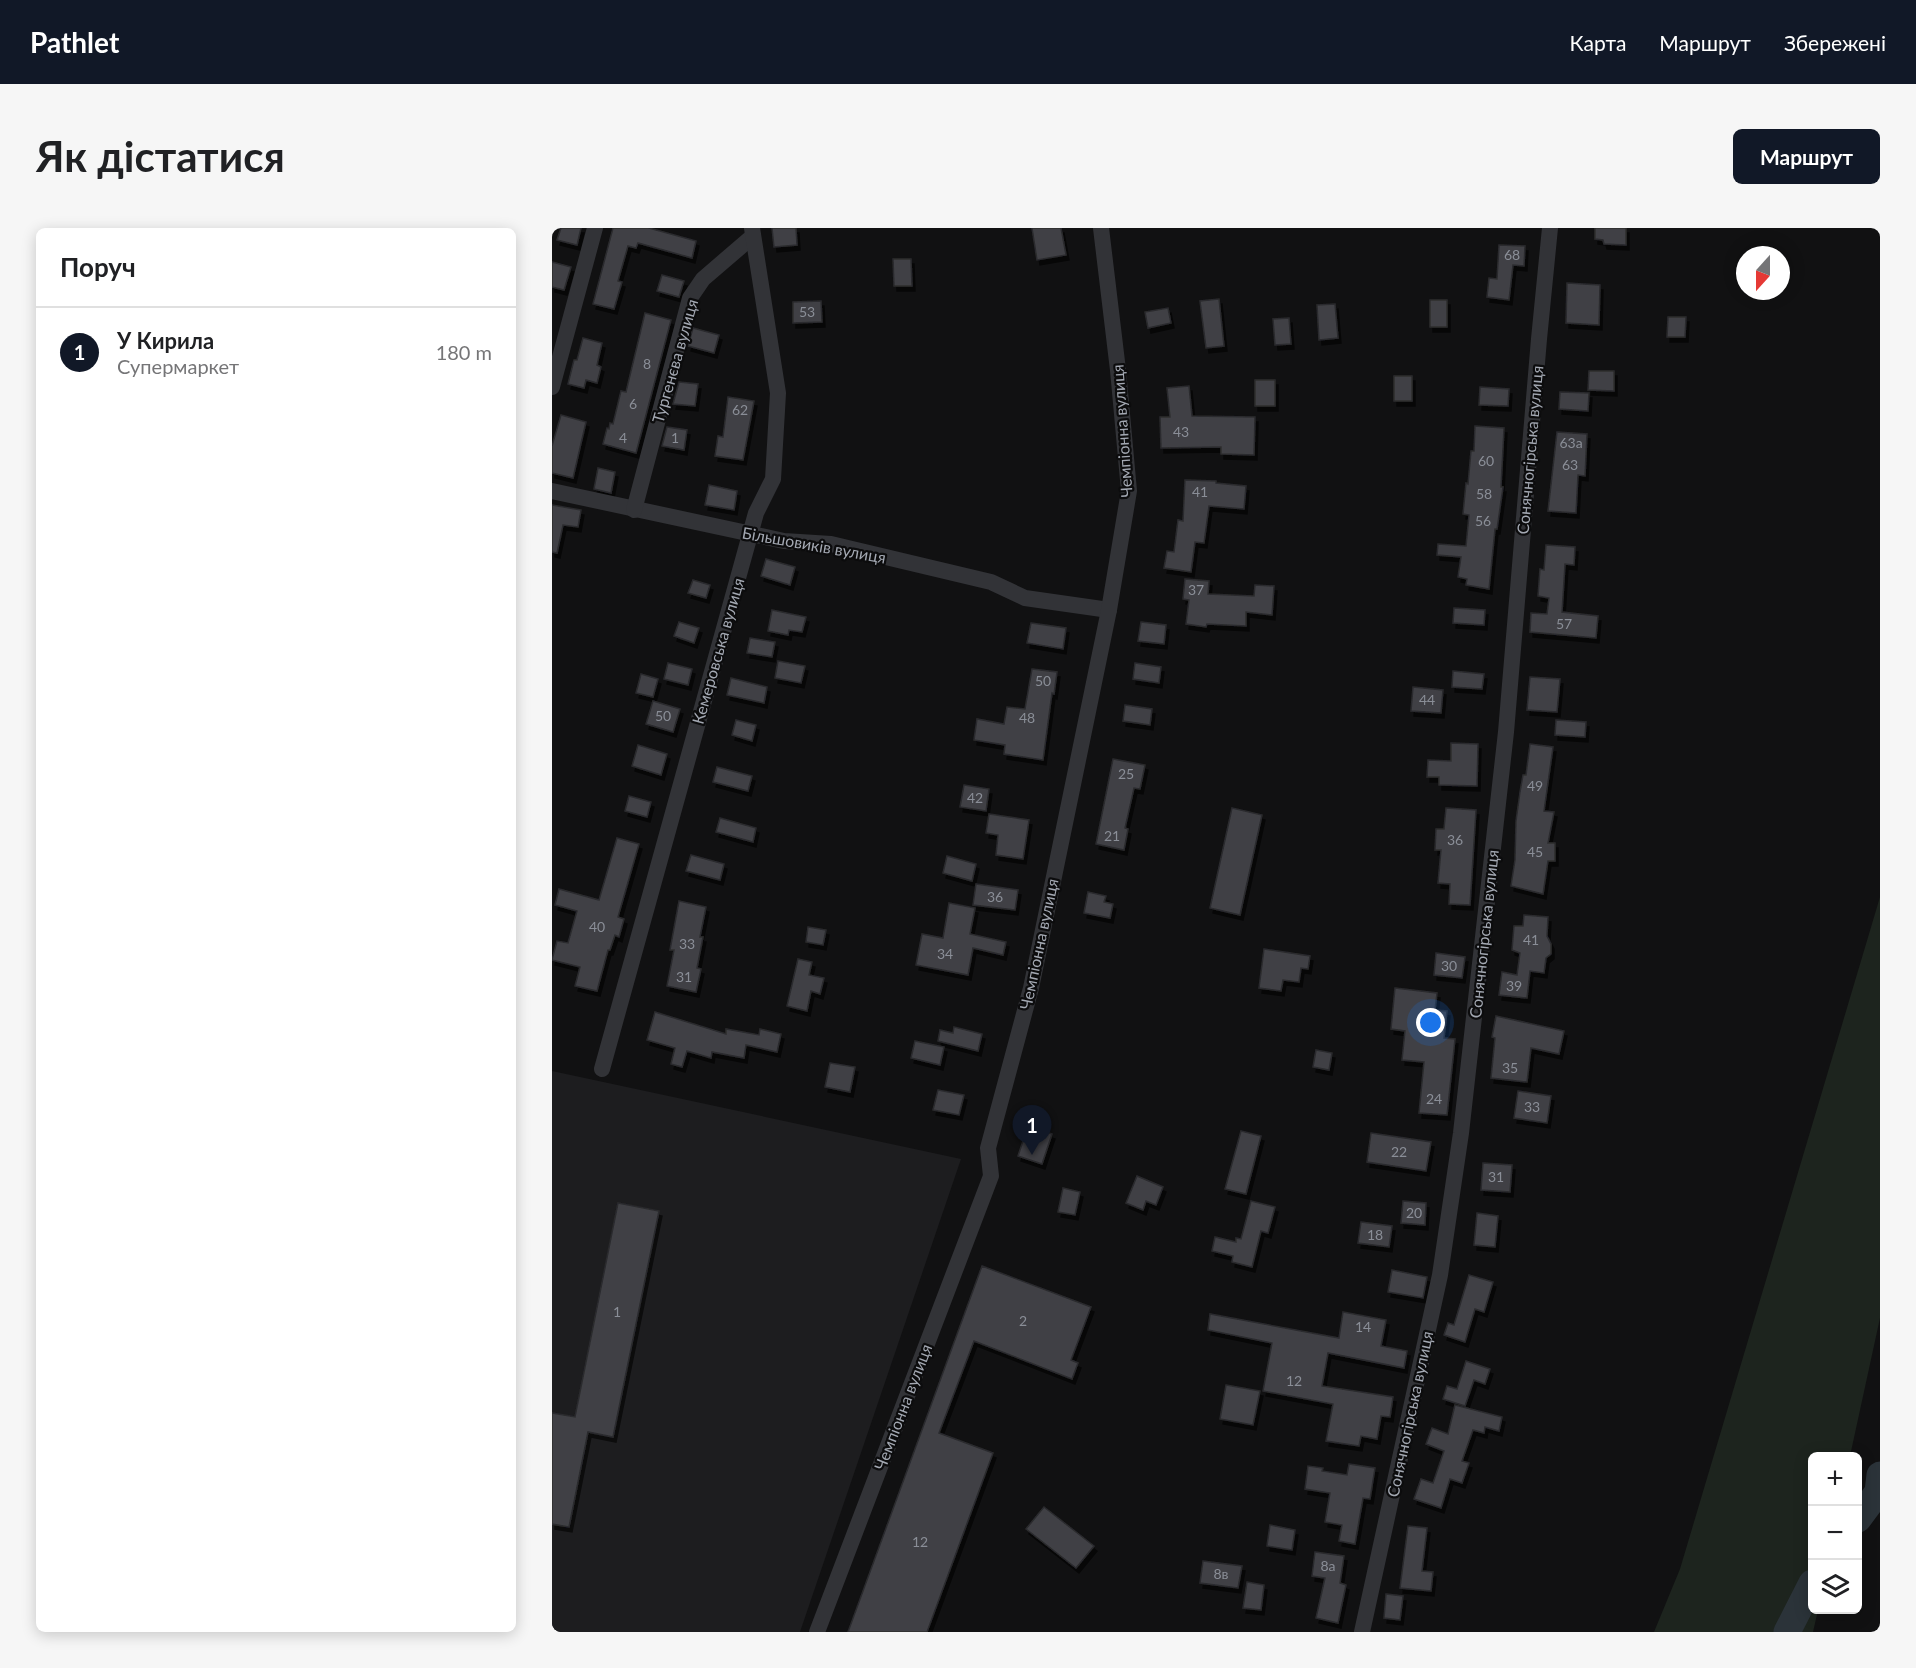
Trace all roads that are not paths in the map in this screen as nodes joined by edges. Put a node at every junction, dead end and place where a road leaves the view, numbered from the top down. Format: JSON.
{"nodes":[{"id":1,"x":595,"y":228,"type":"edge"},
{"id":2,"x":1101,"y":228,"type":"edge"},
{"id":3,"x":1550,"y":228,"type":"edge"},
{"id":4,"x":753,"y":232,"type":"edge"},
{"id":5,"x":552,"y":387,"type":"edge"},
{"id":6,"x":552,"y":491,"type":"edge"},
{"id":7,"x":634,"y":510,"type":"junction"},
{"id":8,"x":751,"y":533,"type":"junction"},
{"id":9,"x":1109,"y":610,"type":"junction"},
{"id":10,"x":602,"y":1070,"type":"dead end"},
{"id":11,"x":817,"y":1632,"type":"edge"},
{"id":12,"x":1362,"y":1632,"type":"edge"}],
"edges":[{"from":1,"to":5,"type":"street"},
{"from":2,"to":9,"type":"street","name":"Чемпіонна вулиця"},
{"from":3,"to":12,"type":"street","name":"Сонячногірська вулиця"},
{"from":4,"to":7,"type":"street","name":"Тургенєва вулиця"},
{"from":4,"to":8,"type":"street","name":"Кемеровська вулиця"},
{"from":6,"to":7,"type":"street","name":"Більшовиків вулиця"},
{"from":7,"to":8,"type":"street","name":"Більшовиків вулиця"},
{"from":8,"to":9,"type":"street","name":"Більшовиків вулиця"},
{"from":8,"to":10,"type":"street","name":"Кемеровська вулиця"},
{"from":9,"to":11,"type":"street","name":"Чемпіонна вулиця"}]}
